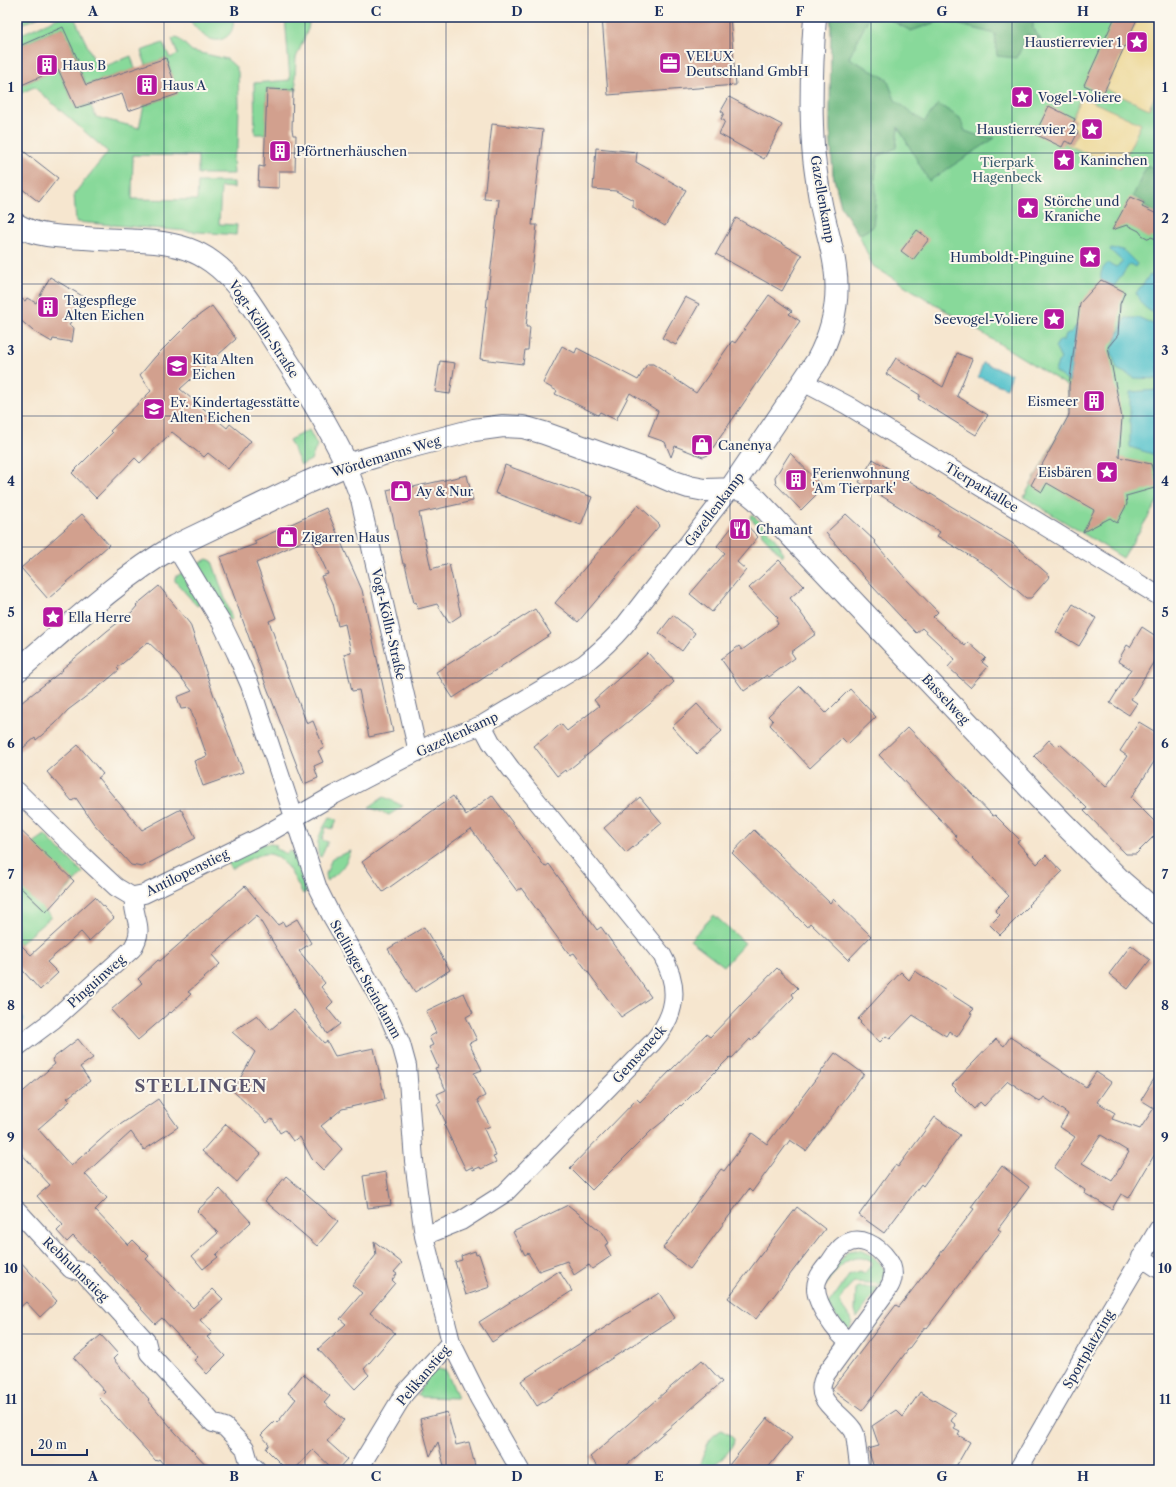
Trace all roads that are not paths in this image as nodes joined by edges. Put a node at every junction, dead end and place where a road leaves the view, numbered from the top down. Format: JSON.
{"nodes":[{"id":1,"x":815,"y":17,"type":"edge"},
{"id":2,"x":17,"y":225,"type":"edge"},
{"id":3,"x":803,"y":382,"type":"junction"},
{"id":4,"x":347,"y":465,"type":"junction"},
{"id":5,"x":731,"y":488,"type":"junction"},
{"id":6,"x":175,"y":546,"type":"junction"},
{"id":7,"x":1159,"y":596,"type":"edge"},
{"id":8,"x":17,"y":671,"type":"edge"},
{"id":9,"x":482,"y":725,"type":"junction"},
{"id":10,"x":418,"y":752,"type":"junction"},
{"id":11,"x":17,"y":791,"type":"edge"},
{"id":12,"x":295,"y":818,"type":"junction"},
{"id":13,"x":134,"y":896,"type":"junction"},
{"id":14,"x":1159,"y":914,"type":"edge"},
{"id":15,"x":17,"y":1047,"type":"edge"},
{"id":16,"x":17,"y":1210,"type":"edge"},
{"id":17,"x":1159,"y":1228,"type":"edge"},
{"id":18,"x":424,"y":1236,"type":"junction"},
{"id":19,"x":1141,"y":1257,"type":"junction"},
{"id":20,"x":1159,"y":1269,"type":"edge"},
{"id":21,"x":451,"y":1342,"type":"junction"},
{"id":22,"x":849,"y":1342,"type":"junction"},
{"id":23,"x":257,"y":1470,"type":"edge"},
{"id":24,"x":358,"y":1470,"type":"edge"},
{"id":25,"x":520,"y":1470,"type":"edge"},
{"id":26,"x":862,"y":1470,"type":"edge"},
{"id":27,"x":1018,"y":1470,"type":"edge"}],
"edges":[{"from":1,"to":3,"type":"street","name":"Gazellenkamp"},
{"from":2,"to":4,"type":"street","name":"Vogt-Kölln-Straße"},
{"from":3,"to":5,"type":"street","name":"Gazellenkamp"},
{"from":3,"to":7,"type":"street","name":"Tierparkallee"},
{"from":4,"to":5,"type":"street","name":"Wördemanns Weg"},
{"from":4,"to":6,"type":"street","name":"Wördemanns Weg"},
{"from":4,"to":10,"type":"street","name":"Vogt-Kölln-Straße"},
{"from":5,"to":9,"type":"street","name":"Gazellenkamp"},
{"from":5,"to":14,"type":"street","name":"Basselweg"},
{"from":6,"to":8,"type":"street","name":"Wördemanns Weg"},
{"from":6,"to":12,"type":"street","name":"Stellinger Steindamm"},
{"from":9,"to":10,"type":"street","name":"Gazellenkamp"},
{"from":9,"to":18,"type":"street","name":"Gemseneck"},
{"from":10,"to":12,"type":"street","name":"Gazellenkamp"},
{"from":11,"to":13,"type":"street","name":"Antilopenstieg"},
{"from":12,"to":13,"type":"street","name":"Antilopenstieg"},
{"from":12,"to":18,"type":"street","name":"Stellinger Steindamm"},
{"from":13,"to":15,"type":"street","name":"Pinguinweg"},
{"from":16,"to":23,"type":"street","name":"Rebhuhnstieg"},
{"from":17,"to":19,"type":"street","name":"Sportplatzring"},
{"from":18,"to":21,"type":"street","name":"Stellinger Steindamm"},
{"from":19,"to":20,"type":"street"},
{"from":19,"to":27,"type":"street","name":"Sportplatzring"},
{"from":21,"to":24,"type":"street","name":"Pelikanstieg"},
{"from":21,"to":25,"type":"street","name":"Stellinger Steindamm"},
{"from":22,"to":22,"type":"street"},
{"from":22,"to":26,"type":"street"}]}
